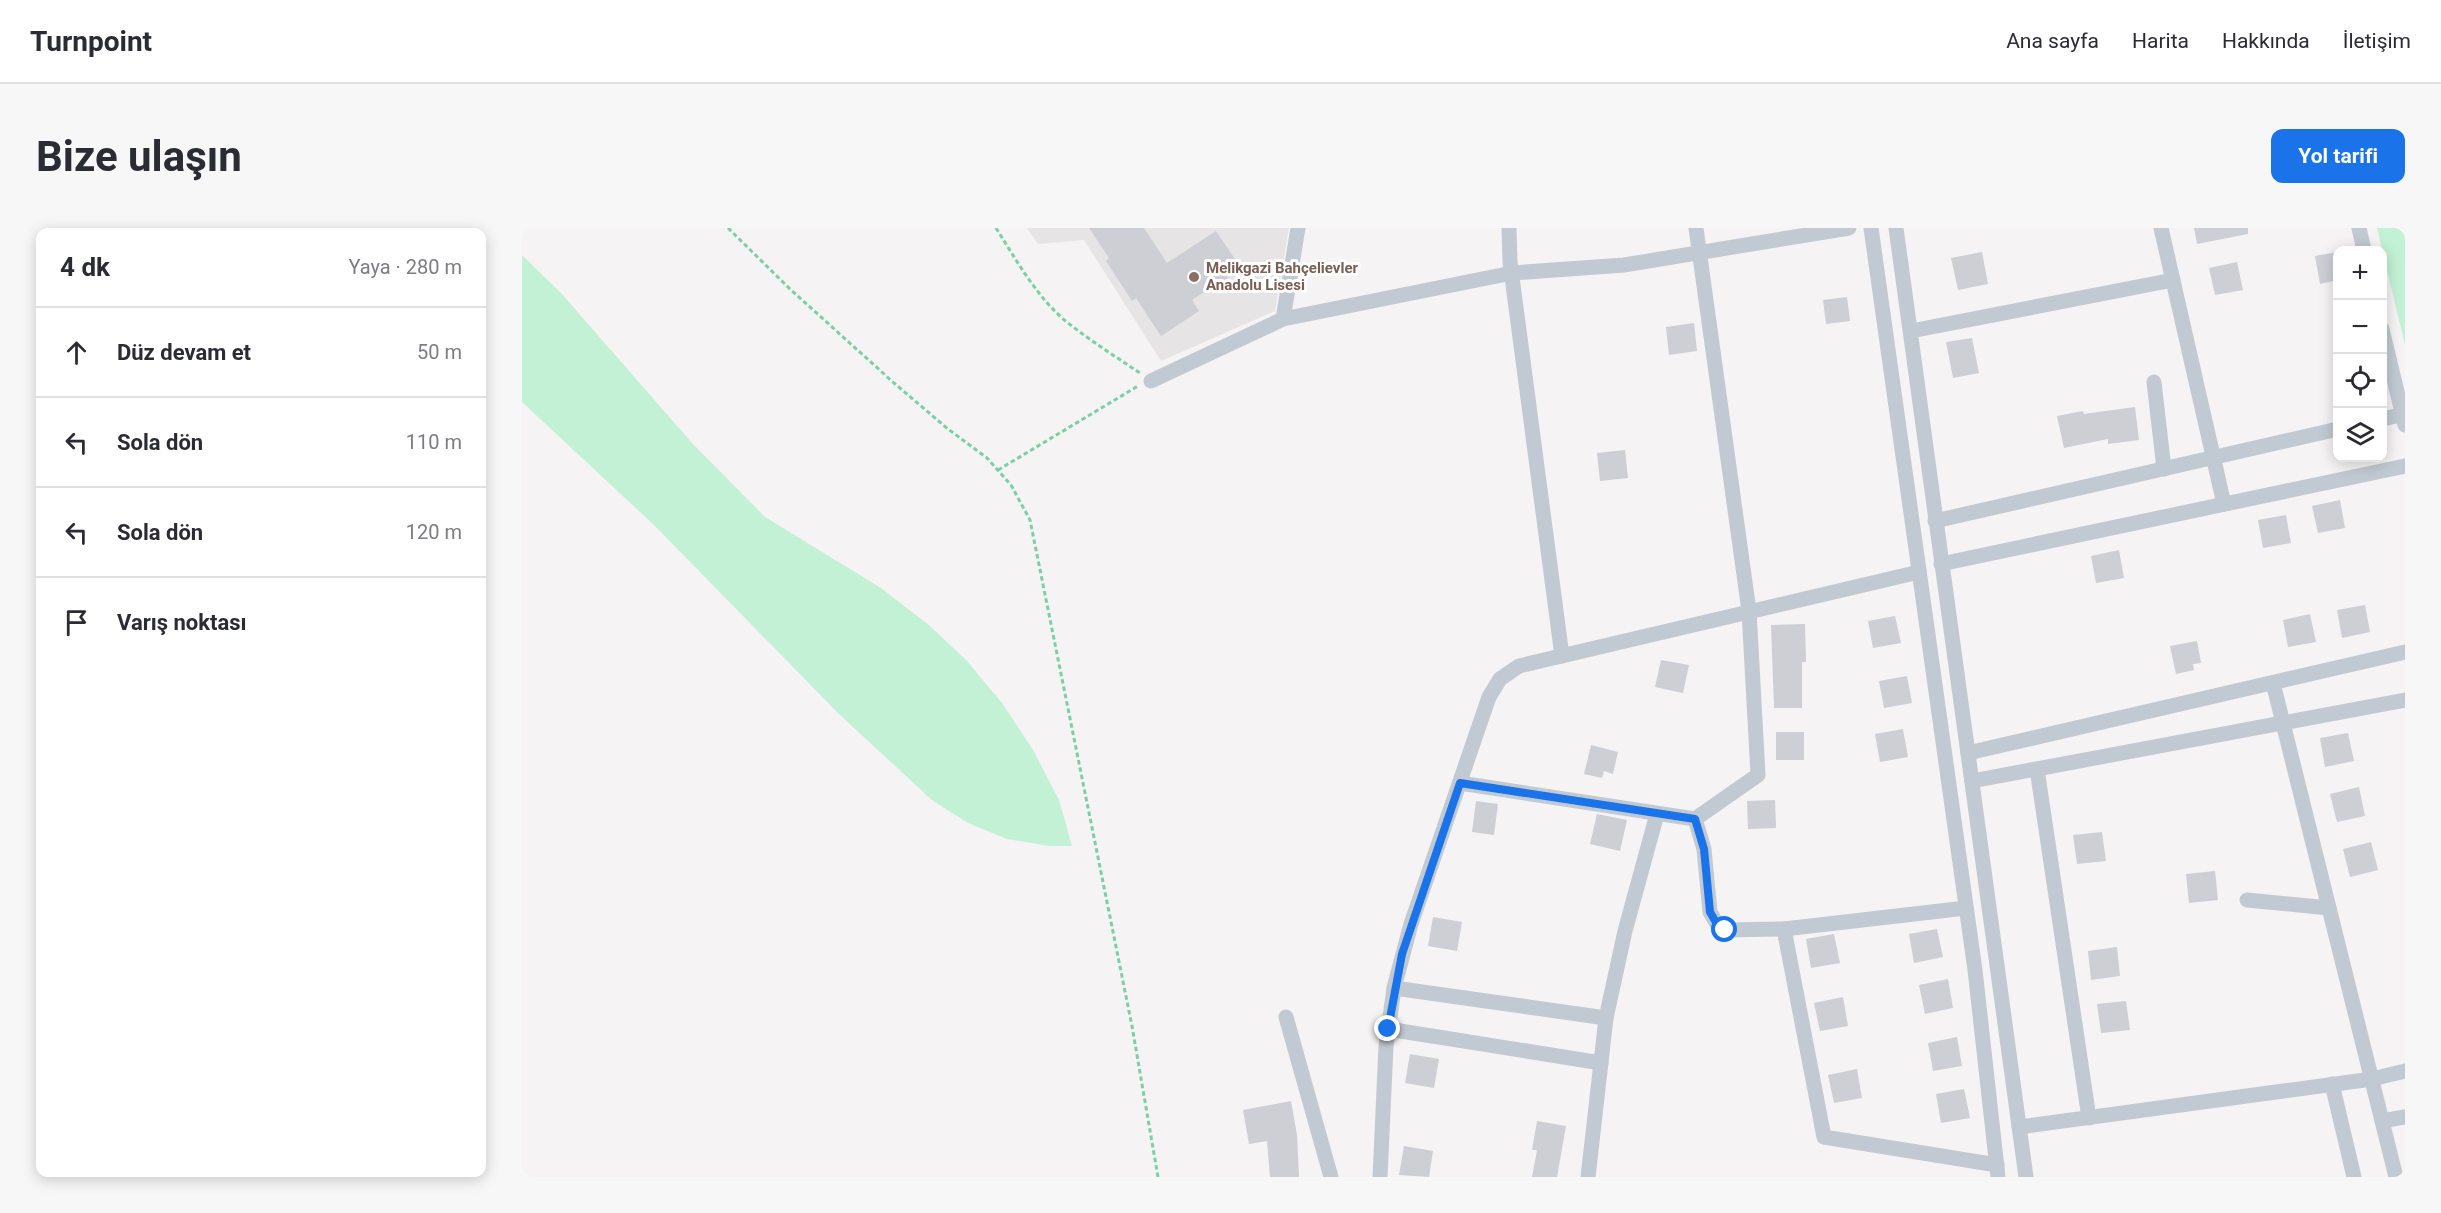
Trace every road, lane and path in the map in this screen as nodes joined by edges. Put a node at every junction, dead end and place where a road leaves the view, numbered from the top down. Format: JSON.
{"nodes":[{"id":1,"x":728,"y":228,"type":"edge"},
{"id":2,"x":996,"y":228,"type":"edge"},
{"id":3,"x":1298,"y":228,"type":"edge"},
{"id":4,"x":1509,"y":228,"type":"edge"},
{"id":5,"x":1696,"y":228,"type":"edge"},
{"id":6,"x":1849,"y":228,"type":"edge"},
{"id":7,"x":1871,"y":228,"type":"edge"},
{"id":8,"x":1896,"y":228,"type":"edge"},
{"id":9,"x":2161,"y":228,"type":"edge"},
{"id":10,"x":2359,"y":228,"type":"edge"},
{"id":11,"x":2363,"y":246,"type":"edge"},
{"id":12,"x":1700,"y":253,"type":"junction"},
{"id":13,"x":1512,"y":273,"type":"junction"},
{"id":14,"x":2173,"y":280,"type":"junction"},
{"id":15,"x":1283,"y":319,"type":"junction"},
{"id":16,"x":1911,"y":331,"type":"junction"},
{"id":17,"x":2387,"y":349,"type":"edge"},
{"id":18,"x":1150,"y":380,"type":"junction"},
{"id":19,"x":2154,"y":382,"type":"dead end"},
{"id":20,"x":2404,"y":418,"type":"edge"},
{"id":21,"x":2387,"y":419,"type":"edge"},
{"id":22,"x":2333,"y":430,"type":"edge"},
{"id":23,"x":2214,"y":457,"type":"junction"},
{"id":24,"x":2405,"y":466,"type":"edge"},
{"id":25,"x":2164,"y":469,"type":"junction"},
{"id":26,"x":998,"y":470,"type":"junction"},
{"id":27,"x":2224,"y":504,"type":"junction"},
{"id":28,"x":1935,"y":521,"type":"junction"},
{"id":29,"x":1941,"y":564,"type":"junction"},
{"id":30,"x":1919,"y":572,"type":"junction"},
{"id":31,"x":1749,"y":611,"type":"junction"},
{"id":32,"x":2405,"y":652,"type":"edge"},
{"id":33,"x":1562,"y":656,"type":"junction"},
{"id":34,"x":2273,"y":683,"type":"junction"},
{"id":35,"x":2405,"y":700,"type":"edge"},
{"id":36,"x":2283,"y":723,"type":"junction"},
{"id":37,"x":1968,"y":753,"type":"junction"},
{"id":38,"x":2037,"y":769,"type":"junction"},
{"id":39,"x":1972,"y":781,"type":"junction"},
{"id":40,"x":1460,"y":783,"type":"junction"},
{"id":41,"x":1657,"y":814,"type":"junction"},
{"id":42,"x":1695,"y":819,"type":"junction"},
{"id":43,"x":2247,"y":900,"type":"dead end"},
{"id":44,"x":1966,"y":908,"type":"junction"},
{"id":45,"x":2329,"y":908,"type":"junction"},
{"id":46,"x":1784,"y":929,"type":"junction"},
{"id":47,"x":1394,"y":988,"type":"junction"},
{"id":48,"x":1286,"y":1017,"type":"dead end"},
{"id":49,"x":1606,"y":1018,"type":"junction"},
{"id":50,"x":1388,"y":1029,"type":"junction"},
{"id":51,"x":1601,"y":1063,"type":"junction"},
{"id":52,"x":2405,"y":1071,"type":"edge"},
{"id":53,"x":2372,"y":1079,"type":"junction"},
{"id":54,"x":2332,"y":1084,"type":"junction"},
{"id":55,"x":2405,"y":1117,"type":"edge"},
{"id":56,"x":2089,"y":1118,"type":"junction"},
{"id":57,"x":2382,"y":1121,"type":"junction"},
{"id":58,"x":2019,"y":1127,"type":"junction"},
{"id":59,"x":1998,"y":1171,"type":"edge"},
{"id":60,"x":1158,"y":1177,"type":"edge"},
{"id":61,"x":1330,"y":1177,"type":"edge"},
{"id":62,"x":1380,"y":1177,"type":"edge"},
{"id":63,"x":1588,"y":1177,"type":"edge"},
{"id":64,"x":2026,"y":1177,"type":"edge"},
{"id":65,"x":2354,"y":1177,"type":"edge"},
{"id":66,"x":2396,"y":1177,"type":"edge"}],
"edges":[{"from":1,"to":26,"type":"path"},
{"from":2,"to":18,"type":"path"},
{"from":3,"to":15,"type":"street"},
{"from":4,"to":13,"type":"street"},
{"from":5,"to":12,"type":"street"},
{"from":6,"to":12,"type":"street"},
{"from":7,"to":30,"type":"street"},
{"from":8,"to":16,"type":"street"},
{"from":9,"to":14,"type":"street"},
{"from":10,"to":11,"type":"street"},
{"from":12,"to":13,"type":"street"},
{"from":12,"to":31,"type":"street"},
{"from":13,"to":15,"type":"street"},
{"from":13,"to":33,"type":"street"},
{"from":14,"to":16,"type":"street"},
{"from":14,"to":23,"type":"street"},
{"from":15,"to":18,"type":"street"},
{"from":16,"to":28,"type":"street"},
{"from":17,"to":20,"type":"street"},
{"from":18,"to":26,"type":"path"},
{"from":19,"to":25,"type":"street"},
{"from":20,"to":21,"type":"street"},
{"from":22,"to":23,"type":"street"},
{"from":23,"to":25,"type":"street"},
{"from":23,"to":27,"type":"street"},
{"from":24,"to":27,"type":"street"},
{"from":25,"to":28,"type":"street"},
{"from":26,"to":60,"type":"path"},
{"from":27,"to":29,"type":"street"},
{"from":28,"to":29,"type":"street"},
{"from":29,"to":37,"type":"street"},
{"from":30,"to":31,"type":"street"},
{"from":30,"to":44,"type":"street"},
{"from":31,"to":33,"type":"street"},
{"from":31,"to":42,"type":"street"},
{"from":32,"to":34,"type":"street"},
{"from":33,"to":40,"type":"street"},
{"from":34,"to":36,"type":"street"},
{"from":34,"to":37,"type":"street"},
{"from":35,"to":36,"type":"street"},
{"from":36,"to":38,"type":"street"},
{"from":36,"to":45,"type":"street"},
{"from":37,"to":39,"type":"street"},
{"from":38,"to":39,"type":"street"},
{"from":38,"to":56,"type":"street"},
{"from":39,"to":58,"type":"street"},
{"from":40,"to":41,"type":"street"},
{"from":40,"to":47,"type":"street"},
{"from":41,"to":42,"type":"street"},
{"from":41,"to":49,"type":"street"},
{"from":42,"to":46,"type":"street"},
{"from":43,"to":45,"type":"street"},
{"from":44,"to":46,"type":"street"},
{"from":44,"to":59,"type":"street"},
{"from":45,"to":53,"type":"street"},
{"from":46,"to":59,"type":"street"},
{"from":47,"to":49,"type":"street"},
{"from":47,"to":50,"type":"street"},
{"from":48,"to":61,"type":"street"},
{"from":49,"to":51,"type":"street"},
{"from":50,"to":51,"type":"street"},
{"from":50,"to":62,"type":"street"},
{"from":51,"to":63,"type":"street"},
{"from":52,"to":53,"type":"street"},
{"from":53,"to":54,"type":"street"},
{"from":53,"to":57,"type":"street"},
{"from":54,"to":56,"type":"street"},
{"from":54,"to":65,"type":"street"},
{"from":55,"to":57,"type":"street"},
{"from":56,"to":58,"type":"street"},
{"from":57,"to":66,"type":"street"},
{"from":58,"to":64,"type":"street"}]}
